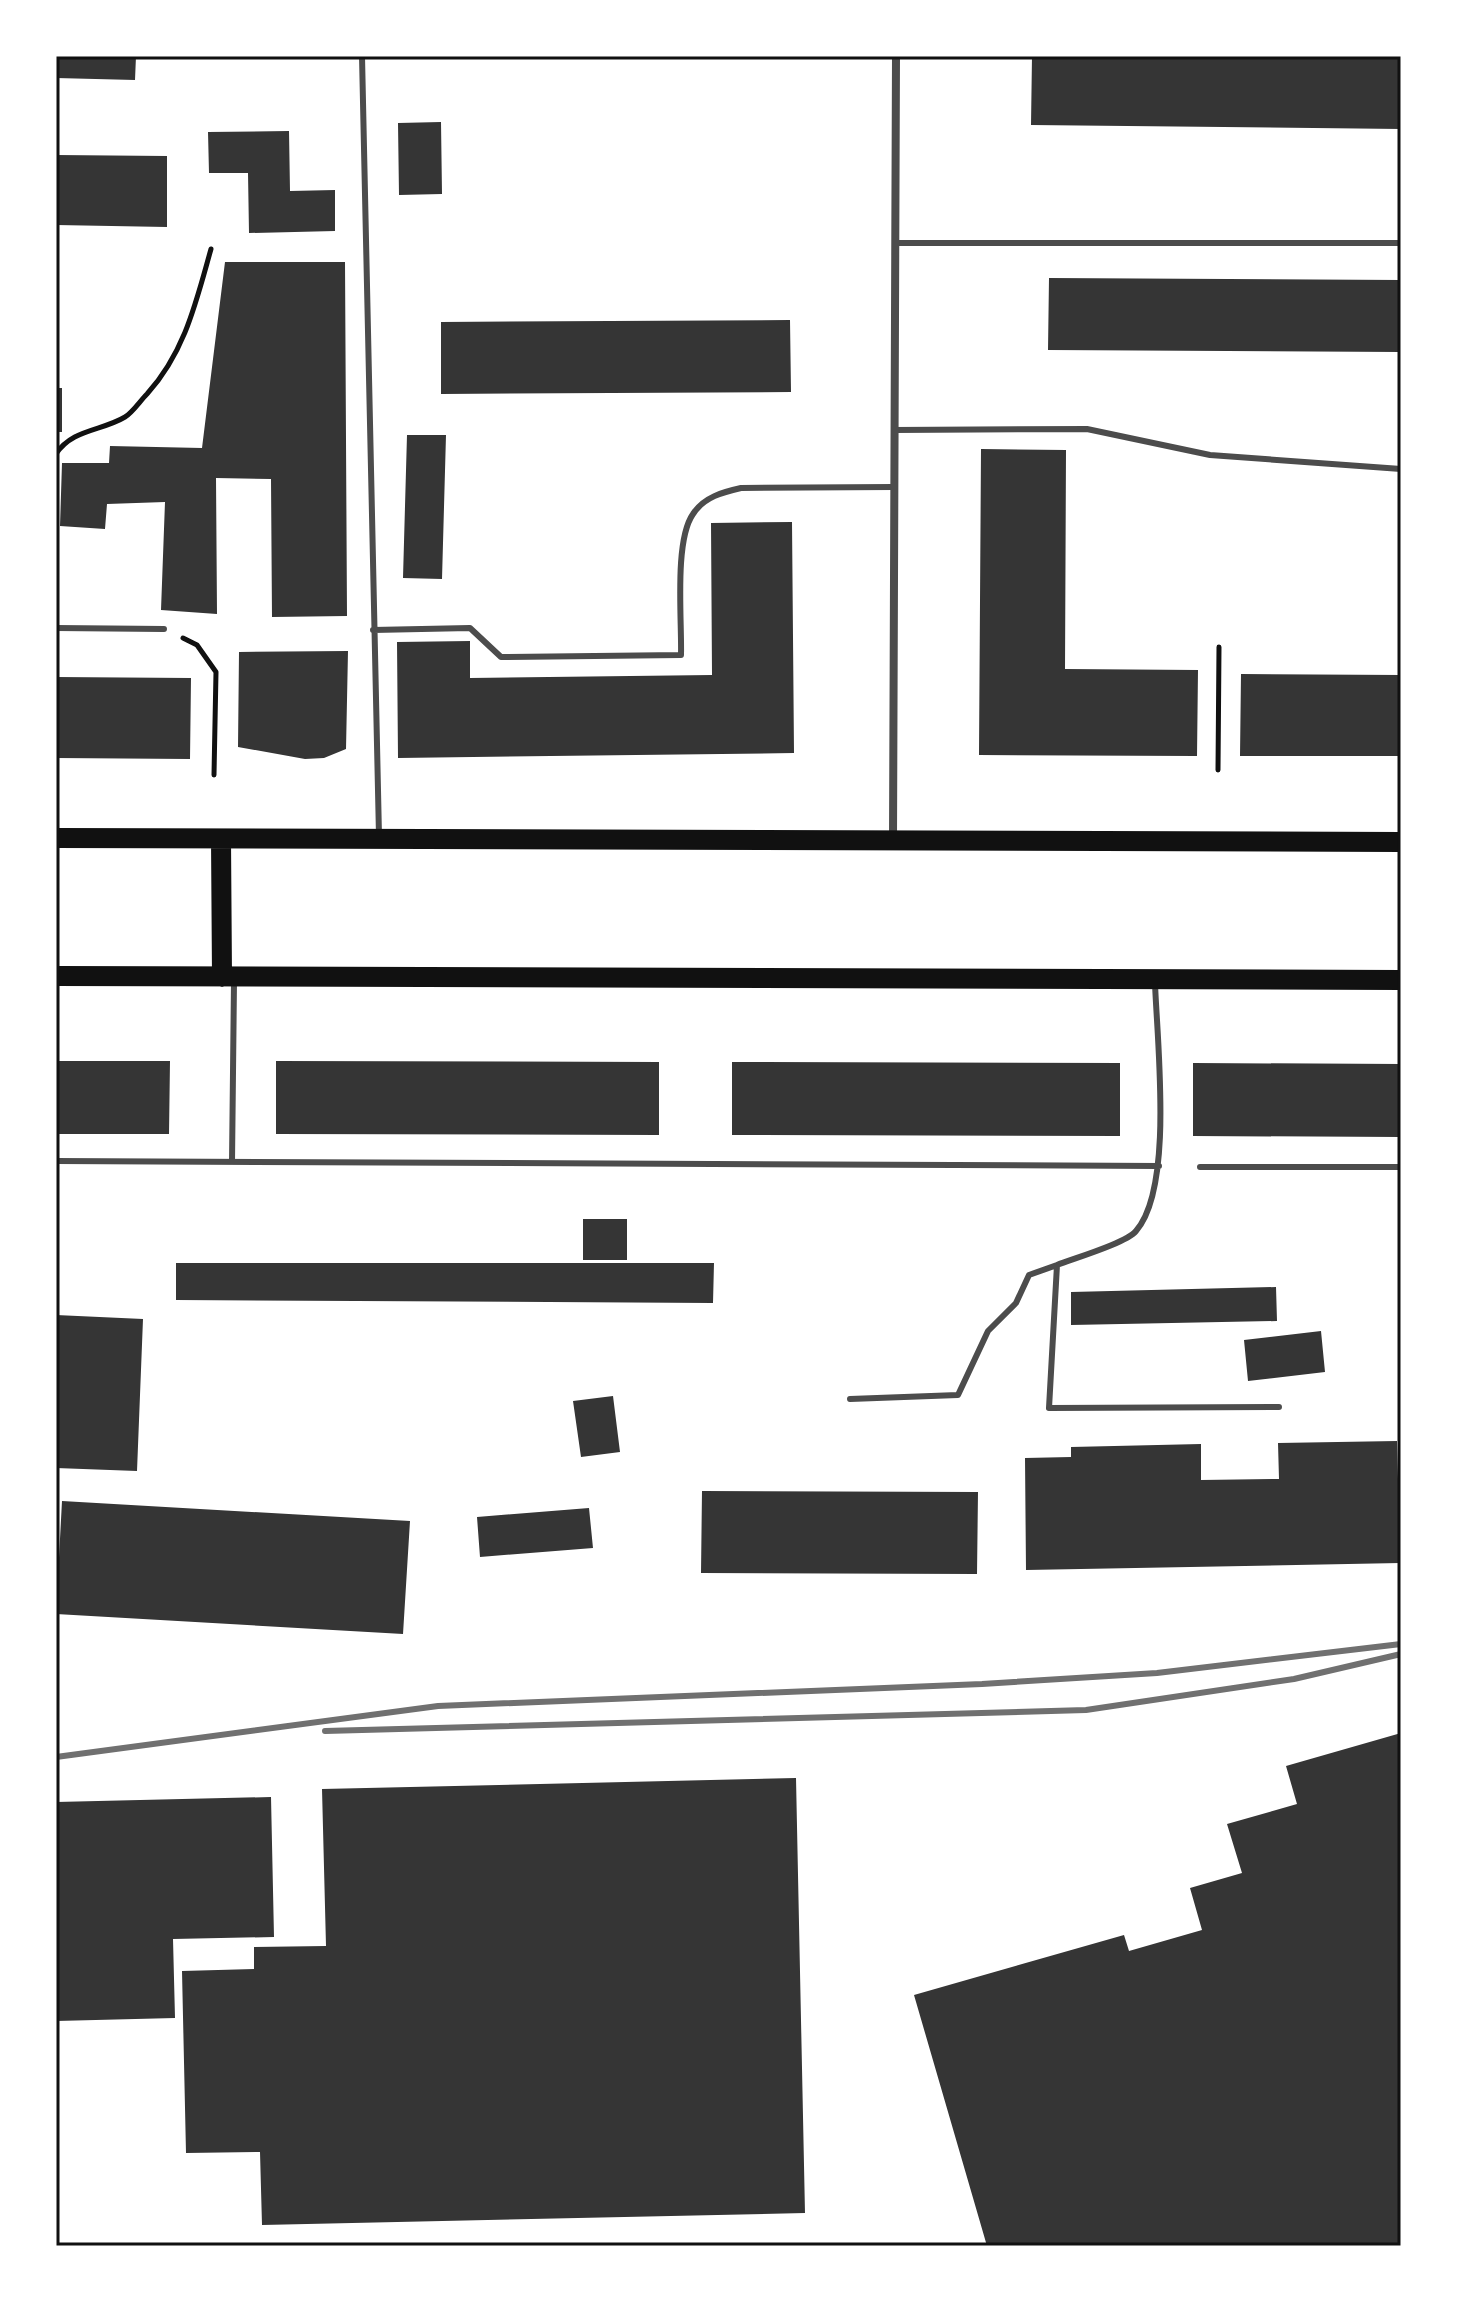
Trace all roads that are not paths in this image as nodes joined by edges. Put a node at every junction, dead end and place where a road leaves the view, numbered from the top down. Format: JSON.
{"nodes":[{"id":1,"x":362,"y":56,"type":"edge"},
{"id":2,"x":896,"y":56,"type":"edge"},
{"id":3,"x":895,"y":243,"type":"junction"},
{"id":4,"x":1401,"y":243,"type":"edge"},
{"id":5,"x":894,"y":430,"type":"junction"},
{"id":6,"x":1401,"y":469,"type":"edge"},
{"id":7,"x":894,"y":487,"type":"junction"},
{"id":8,"x":56,"y":628,"type":"edge"},
{"id":9,"x":164,"y":629,"type":"road end"},
{"id":10,"x":373,"y":630,"type":"junction"},
{"id":11,"x":56,"y":838,"type":"edge"},
{"id":12,"x":221,"y":839,"type":"junction"},
{"id":13,"x":379,"y":839,"type":"junction"},
{"id":14,"x":893,"y":841,"type":"junction"},
{"id":15,"x":1401,"y":842,"type":"edge"},
{"id":16,"x":56,"y":976,"type":"edge"},
{"id":17,"x":228,"y":977,"type":"junction"},
{"id":18,"x":1155,"y":979,"type":"junction"},
{"id":19,"x":1401,"y":980,"type":"edge"},
{"id":20,"x":56,"y":1161,"type":"edge"},
{"id":21,"x":232,"y":1162,"type":"junction"},
{"id":22,"x":1159,"y":1166,"type":"junction"},
{"id":23,"x":1200,"y":1167,"type":"dead end"},
{"id":24,"x":1401,"y":1167,"type":"edge"},
{"id":25,"x":1057,"y":1265,"type":"junction"},
{"id":26,"x":850,"y":1399,"type":"dead end"},
{"id":27,"x":1279,"y":1407,"type":"dead end"}],
"edges":[{"from":1,"to":10,"type":"lane"},
{"from":2,"to":3,"type":"street"},
{"from":3,"to":4,"type":"lane"},
{"from":3,"to":5,"type":"street"},
{"from":5,"to":6,"type":"lane"},
{"from":5,"to":7,"type":"street"},
{"from":7,"to":10,"type":"lane"},
{"from":7,"to":14,"type":"street"},
{"from":8,"to":9,"type":"lane"},
{"from":10,"to":13,"type":"lane"},
{"from":11,"to":12,"type":"main road"},
{"from":12,"to":13,"type":"main road"},
{"from":12,"to":17,"type":"main road"},
{"from":13,"to":14,"type":"main road"},
{"from":14,"to":15,"type":"main road"},
{"from":16,"to":17,"type":"main road"},
{"from":17,"to":18,"type":"main road"},
{"from":17,"to":21,"type":"lane"},
{"from":18,"to":19,"type":"main road"},
{"from":18,"to":22,"type":"lane"},
{"from":20,"to":21,"type":"lane"},
{"from":21,"to":22,"type":"lane"},
{"from":22,"to":25,"type":"lane"},
{"from":23,"to":24,"type":"lane"},
{"from":25,"to":26,"type":"lane"},
{"from":25,"to":27,"type":"lane"}]}
